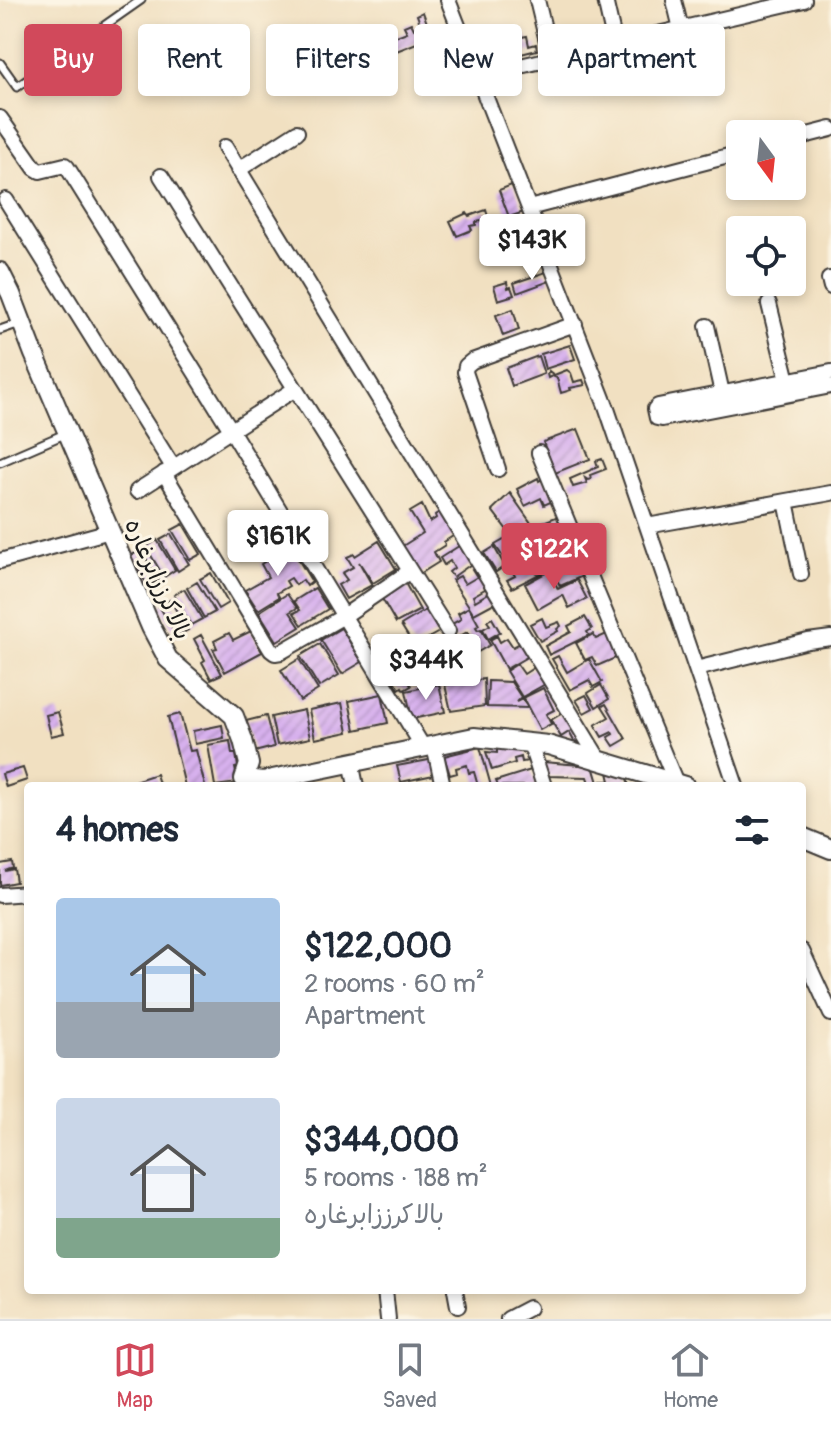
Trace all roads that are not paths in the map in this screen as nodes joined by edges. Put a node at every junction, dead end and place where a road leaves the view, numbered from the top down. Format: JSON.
{"nodes":[{"id":1,"x":141,"y":0,"type":"edge"},
{"id":2,"x":448,"y":0,"type":"edge"},
{"id":3,"x":537,"y":0,"type":"edge"},
{"id":4,"x":605,"y":0,"type":"edge"},
{"id":5,"x":674,"y":0,"type":"edge"},
{"id":6,"x":804,"y":0,"type":"edge"},
{"id":7,"x":457,"y":24,"type":"edge"},
{"id":8,"x":543,"y":24,"type":"edge"},
{"id":9,"x":610,"y":24,"type":"edge"},
{"id":10,"x":680,"y":24,"type":"edge"},
{"id":11,"x":702,"y":24,"type":"edge"},
{"id":12,"x":0,"y":63,"type":"edge"},
{"id":13,"x":485,"y":96,"type":"edge"},
{"id":14,"x":0,"y":118,"type":"edge"},
{"id":15,"x":831,"y":129,"type":"edge"},
{"id":16,"x":297,"y":132,"type":"dead end"},
{"id":17,"x":806,"y":135,"type":"edge"},
{"id":18,"x":225,"y":147,"type":"dead end"},
{"id":19,"x":726,"y":157,"type":"edge"},
{"id":20,"x":238,"y":170,"type":"junction"},
{"id":21,"x":161,"y":176,"type":"dead end"},
{"id":22,"x":6,"y":200,"type":"dead end"},
{"id":23,"x":529,"y":208,"type":"junction"},
{"id":24,"x":0,"y":272,"type":"edge"},
{"id":25,"x":769,"y":304,"type":"dead end"},
{"id":26,"x":22,"y":322,"type":"junction"},
{"id":27,"x":575,"y":324,"type":"junction"},
{"id":28,"x":707,"y":326,"type":"dead end"},
{"id":29,"x":0,"y":330,"type":"edge"},
{"id":30,"x":831,"y":372,"type":"edge"},
{"id":31,"x":831,"y":386,"type":"edge"},
{"id":32,"x":789,"y":387,"type":"junction"},
{"id":33,"x":295,"y":389,"type":"junction"},
{"id":34,"x":723,"y":400,"type":"junction"},
{"id":35,"x":691,"y":406,"type":"dead end"},
{"id":36,"x":231,"y":430,"type":"junction"},
{"id":37,"x":67,"y":433,"type":"junction"},
{"id":38,"x":539,"y":453,"type":"dead end"},
{"id":39,"x":0,"y":462,"type":"edge"},
{"id":40,"x":498,"y":469,"type":"dead end"},
{"id":41,"x":169,"y":470,"type":"junction"},
{"id":42,"x":137,"y":491,"type":"dead end"},
{"id":43,"x":831,"y":493,"type":"edge"},
{"id":44,"x":786,"y":501,"type":"junction"},
{"id":45,"x":647,"y":526,"type":"junction"},
{"id":46,"x":110,"y":531,"type":"junction"},
{"id":47,"x":0,"y":561,"type":"edge"},
{"id":48,"x":410,"y":571,"type":"junction"},
{"id":49,"x":801,"y":574,"type":"dead end"},
{"id":50,"x":344,"y":616,"type":"junction"},
{"id":51,"x":448,"y":631,"type":"dead end"},
{"id":52,"x":831,"y":638,"type":"edge"},
{"id":53,"x":696,"y":669,"type":"junction"},
{"id":54,"x":530,"y":743,"type":"junction"},
{"id":55,"x":429,"y":746,"type":"junction"},
{"id":56,"x":351,"y":761,"type":"junction"},
{"id":57,"x":600,"y":761,"type":"junction"},
{"id":58,"x":635,"y":778,"type":"edge"},
{"id":59,"x":241,"y":782,"type":"edge"},
{"id":60,"x":355,"y":782,"type":"edge"},
{"id":61,"x":442,"y":782,"type":"edge"},
{"id":62,"x":543,"y":782,"type":"edge"},
{"id":63,"x":661,"y":782,"type":"edge"},
{"id":64,"x":680,"y":782,"type":"edge"},
{"id":65,"x":735,"y":782,"type":"edge"},
{"id":66,"x":806,"y":839,"type":"edge"},
{"id":67,"x":831,"y":849,"type":"edge"},
{"id":68,"x":24,"y":893,"type":"edge"},
{"id":69,"x":0,"y":895,"type":"edge"},
{"id":70,"x":806,"y":960,"type":"edge"},
{"id":71,"x":831,"y":1014,"type":"edge"},
{"id":72,"x":385,"y":1294,"type":"edge"},
{"id":73,"x":456,"y":1294,"type":"edge"},
{"id":74,"x":458,"y":1306,"type":"dead end"},
{"id":75,"x":529,"y":1308,"type":"dead end"},
{"id":76,"x":388,"y":1319,"type":"edge"},
{"id":77,"x":508,"y":1319,"type":"edge"}],
"edges":[{"from":1,"to":12,"type":"lane"},
{"from":2,"to":7,"type":"street"},
{"from":3,"to":8,"type":"street"},
{"from":4,"to":9,"type":"street"},
{"from":5,"to":10,"type":"street"},
{"from":6,"to":11,"type":"street"},
{"from":13,"to":23,"type":"street"},
{"from":14,"to":36,"type":"street"},
{"from":15,"to":17,"type":"street"},
{"from":16,"to":20,"type":"street"},
{"from":18,"to":20,"type":"street"},
{"from":19,"to":23,"type":"street"},
{"from":20,"to":57,"type":"street"},
{"from":21,"to":33,"type":"street"},
{"from":22,"to":41,"type":"street"},
{"from":23,"to":27,"type":"street"},
{"from":24,"to":26,"type":"street","name":"بالاکرززابرغاره"},
{"from":25,"to":32,"type":"street"},
{"from":26,"to":29,"type":"lane"},
{"from":26,"to":37,"type":"street","name":"بالاکرززابرغاره"},
{"from":27,"to":40,"type":"street"},
{"from":27,"to":45,"type":"street"},
{"from":28,"to":34,"type":"street"},
{"from":30,"to":32,"type":"street"},
{"from":31,"to":32,"type":"street"},
{"from":32,"to":34,"type":"street"},
{"from":33,"to":36,"type":"street"},
{"from":33,"to":48,"type":"street"},
{"from":34,"to":35,"type":"street"},
{"from":36,"to":41,"type":"street"},
{"from":36,"to":50,"type":"street"},
{"from":37,"to":39,"type":"lane"},
{"from":37,"to":46,"type":"street","name":"بالاکرززابرغاره"},
{"from":38,"to":64,"type":"street"},
{"from":41,"to":42,"type":"street"},
{"from":41,"to":50,"type":"street"},
{"from":43,"to":44,"type":"street"},
{"from":44,"to":45,"type":"street"},
{"from":44,"to":49,"type":"street"},
{"from":45,"to":53,"type":"street"},
{"from":46,"to":47,"type":"street"},
{"from":46,"to":59,"type":"street","name":"بالاکرززابرغاره"},
{"from":48,"to":50,"type":"street"},
{"from":48,"to":51,"type":"street"},
{"from":50,"to":55,"type":"street"},
{"from":52,"to":53,"type":"street"},
{"from":53,"to":65,"type":"street"},
{"from":54,"to":55,"type":"street","name":"بالاکرززابرغاره"},
{"from":54,"to":57,"type":"street","name":"بالاکرززابرغاره"},
{"from":54,"to":62,"type":"street"},
{"from":55,"to":56,"type":"street","name":"بالاکرززابرغاره"},
{"from":55,"to":61,"type":"street"},
{"from":56,"to":59,"type":"street","name":"بالاکرززابرغاره"},
{"from":56,"to":60,"type":"street"},
{"from":57,"to":58,"type":"street","name":"بالاکرززابرغاره"},
{"from":58,"to":63,"type":"street","name":"بالاکرززابرغاره"},
{"from":66,"to":67,"type":"street"},
{"from":68,"to":69,"type":"street"},
{"from":70,"to":71,"type":"street"},
{"from":72,"to":76,"type":"street"},
{"from":73,"to":74,"type":"street"},
{"from":75,"to":77,"type":"street"}]}
